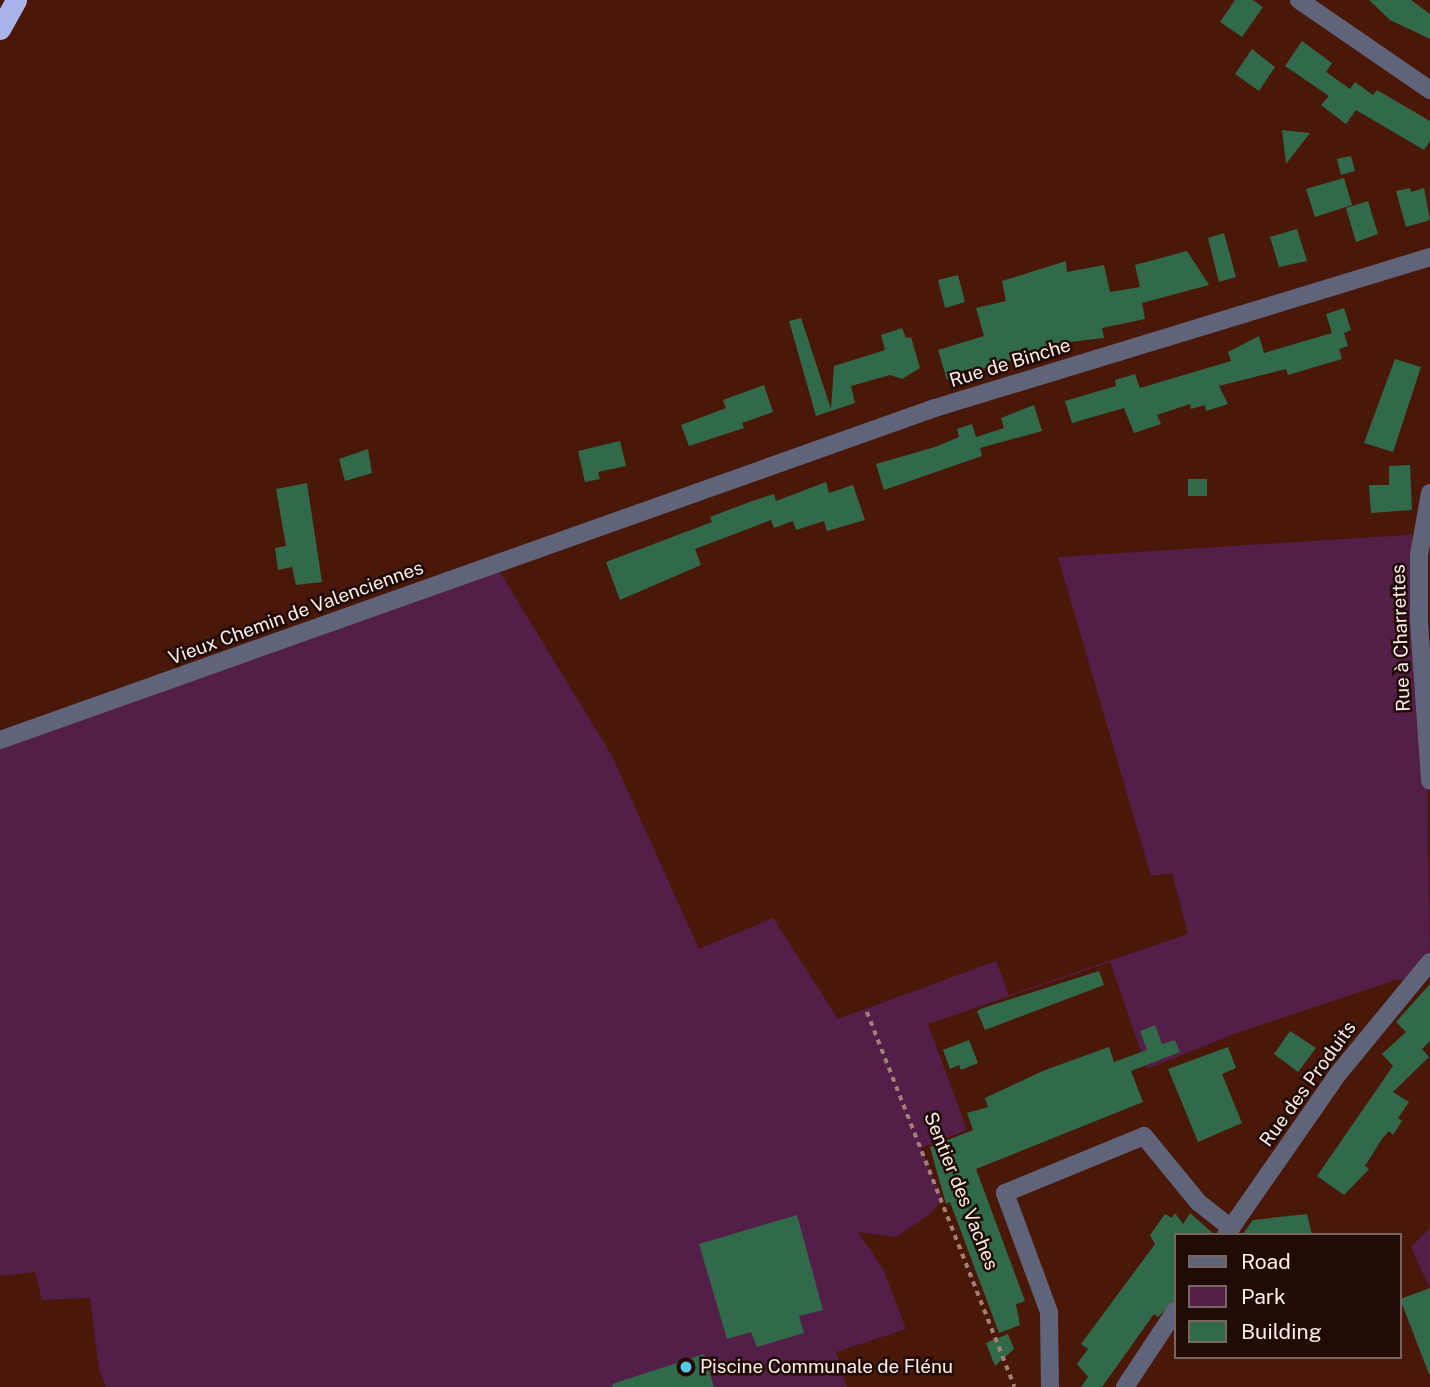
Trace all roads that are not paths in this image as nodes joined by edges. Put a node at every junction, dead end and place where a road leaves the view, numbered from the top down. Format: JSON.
{"nodes":[{"id":1,"x":16,"y":0,"type":"edge"},
{"id":2,"x":1299,"y":0,"type":"edge"},
{"id":3,"x":0,"y":29,"type":"edge"},
{"id":4,"x":1430,"y":90,"type":"edge"},
{"id":5,"x":1430,"y":257,"type":"edge"},
{"id":6,"x":1430,"y":493,"type":"edge"},
{"id":7,"x":606,"y":523,"type":"joint"},
{"id":8,"x":0,"y":740,"type":"edge"},
{"id":9,"x":1430,"y":781,"type":"edge"},
{"id":10,"x":1430,"y":962,"type":"edge"},
{"id":11,"x":1228,"y":1231,"type":"edge"},
{"id":12,"x":1174,"y":1313,"type":"edge"},
{"id":13,"x":1050,"y":1387,"type":"edge"},
{"id":14,"x":1125,"y":1387,"type":"edge"}],
"edges":[{"from":1,"to":3,"type":"highway"},
{"from":2,"to":4,"type":"street"},
{"from":5,"to":7,"type":"street","name":"Rue de Binche"},
{"from":6,"to":9,"type":"street","name":"Rue à Charrettes"},
{"from":7,"to":8,"type":"street","name":"Vieux Chemin de Valenciennes"},
{"from":10,"to":11,"type":"street","name":"Rue des Produits"},
{"from":11,"to":13,"type":"street","name":"Sentier des Vaches"},
{"from":12,"to":14,"type":"street"}]}
